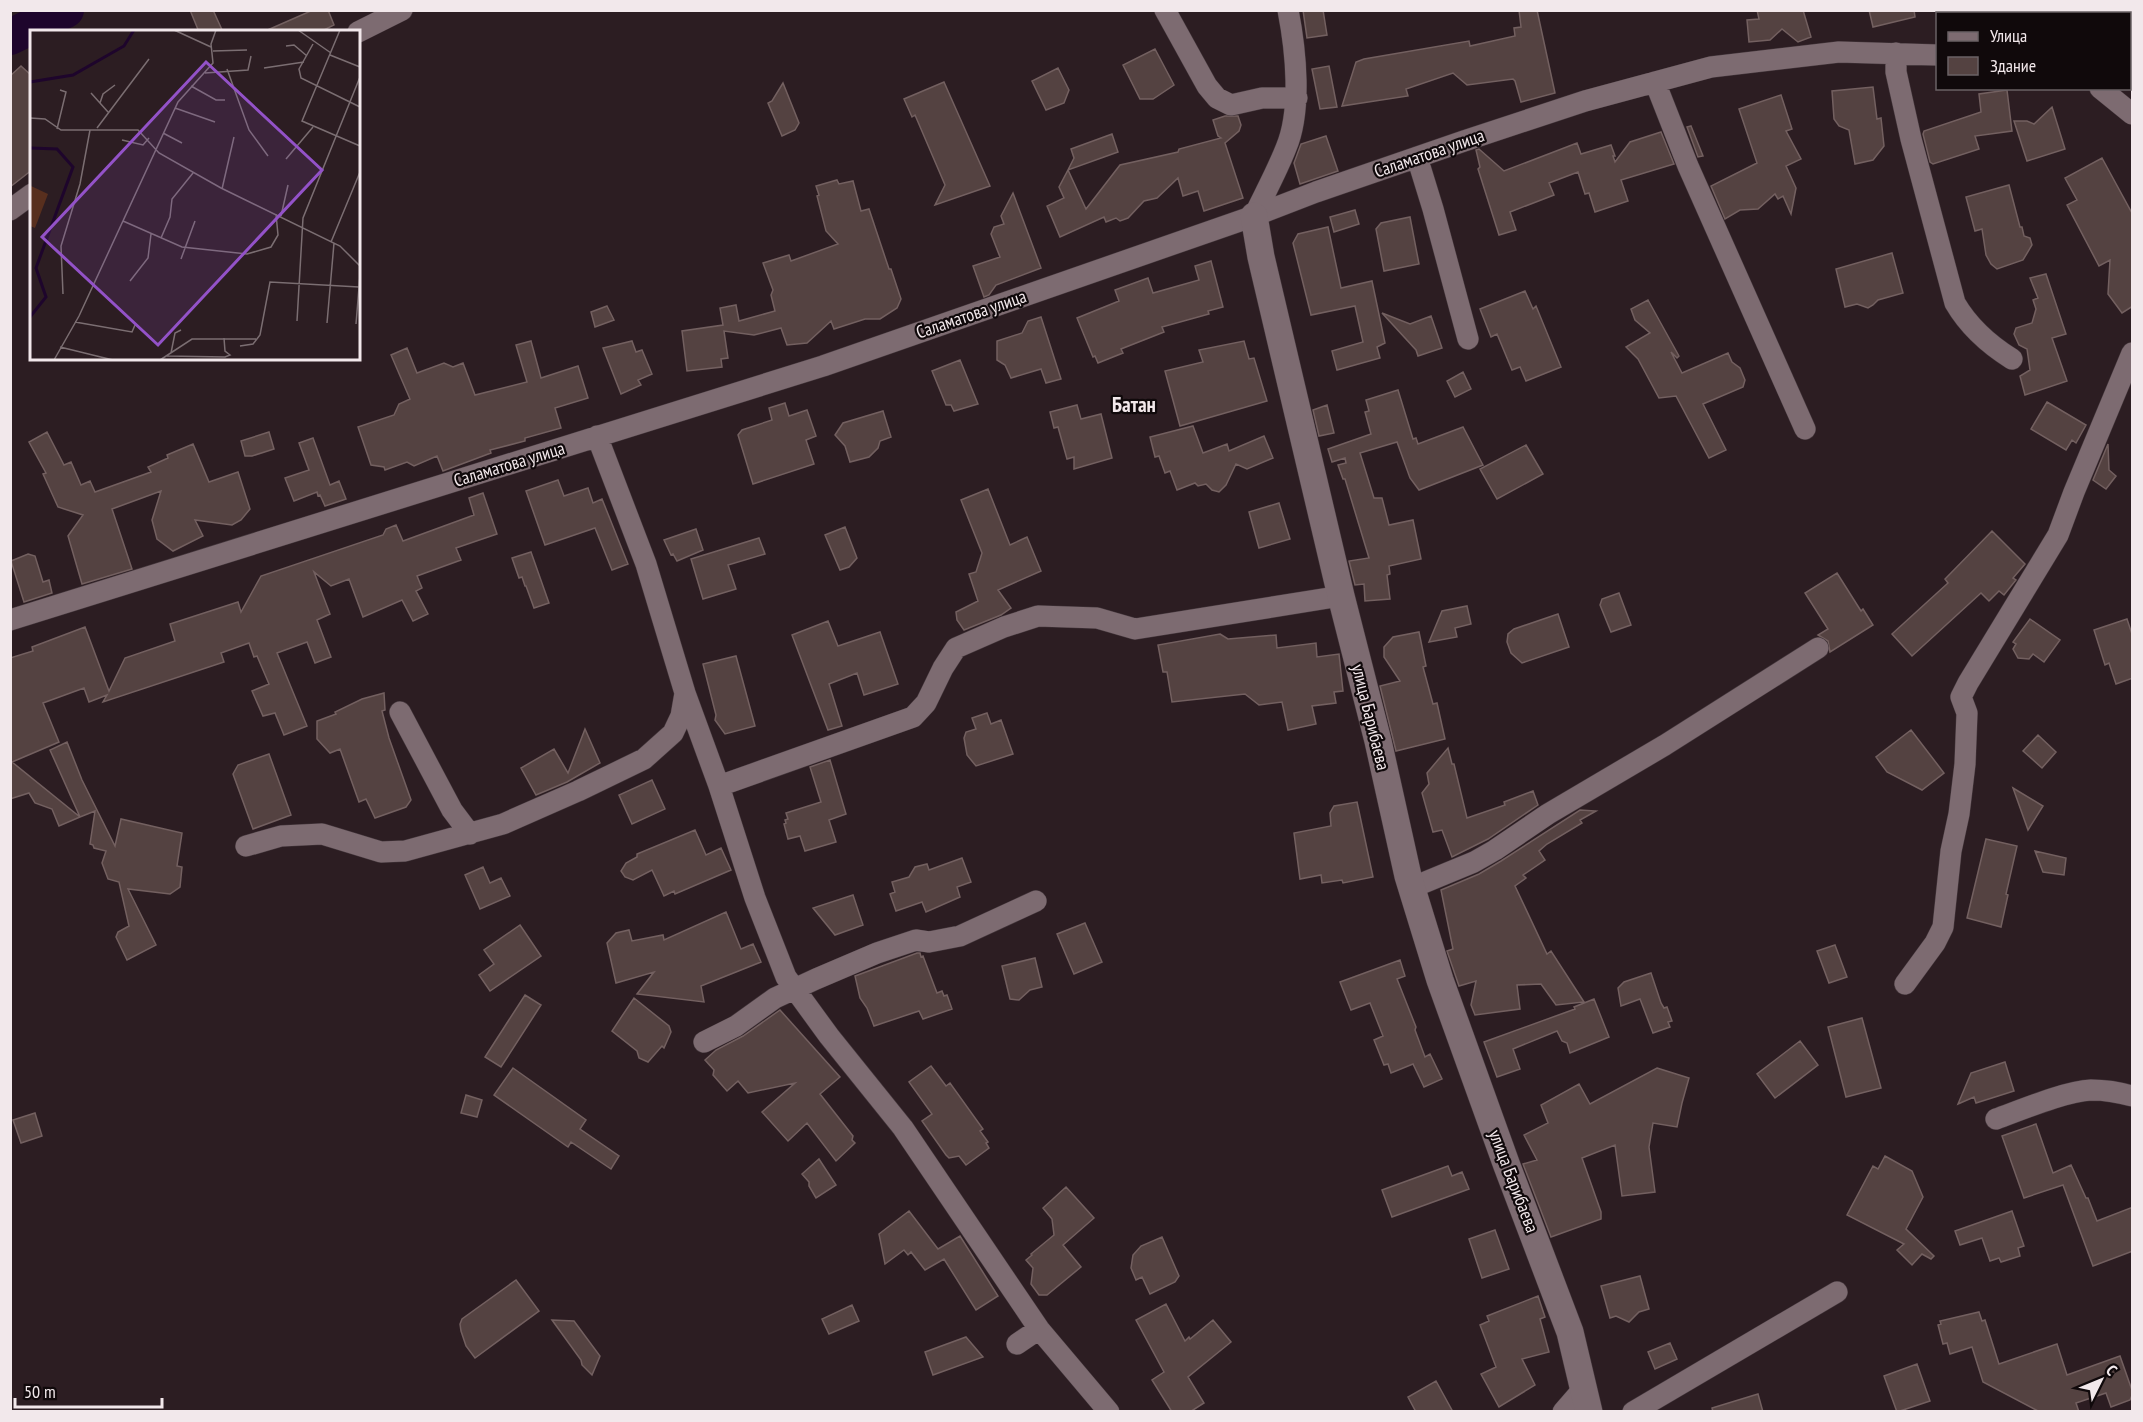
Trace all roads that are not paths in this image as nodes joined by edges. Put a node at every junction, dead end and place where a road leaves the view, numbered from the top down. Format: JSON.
{"nodes":[{"id":1,"x":402,"y":10,"type":"edge"},
{"id":2,"x":1165,"y":10,"type":"edge"},
{"id":3,"x":1288,"y":10,"type":"edge"},
{"id":4,"x":360,"y":31,"type":"edge"},
{"id":5,"x":1896,"y":53,"type":"junction"},
{"id":6,"x":1936,"y":54,"type":"edge"},
{"id":7,"x":1655,"y":82,"type":"junction"},
{"id":8,"x":2103,"y":90,"type":"edge"},
{"id":9,"x":1297,"y":98,"type":"junction"},
{"id":10,"x":2133,"y":114,"type":"edge"},
{"id":11,"x":1417,"y":157,"type":"junction"},
{"id":12,"x":30,"y":196,"type":"edge"},
{"id":13,"x":10,"y":210,"type":"edge"},
{"id":14,"x":1254,"y":216,"type":"junction"},
{"id":15,"x":1468,"y":339,"type":"dead end"},
{"id":16,"x":2133,"y":353,"type":"edge"},
{"id":17,"x":2012,"y":358,"type":"dead end"},
{"id":18,"x":1805,"y":429,"type":"dead end"},
{"id":19,"x":597,"y":436,"type":"junction"},
{"id":20,"x":1341,"y":596,"type":"junction"},
{"id":21,"x":10,"y":620,"type":"edge"},
{"id":22,"x":1818,"y":648,"type":"dead end"},
{"id":23,"x":685,"y":693,"type":"junction"},
{"id":24,"x":400,"y":712,"type":"dead end"},
{"id":25,"x":719,"y":786,"type":"junction"},
{"id":26,"x":470,"y":834,"type":"junction"},
{"id":27,"x":246,"y":846,"type":"dead end"},
{"id":28,"x":1411,"y":888,"type":"junction"},
{"id":29,"x":1036,"y":901,"type":"dead end"},
{"id":30,"x":1905,"y":984,"type":"dead end"},
{"id":31,"x":795,"y":989,"type":"junction"},
{"id":32,"x":704,"y":1042,"type":"dead end"},
{"id":33,"x":2133,"y":1096,"type":"edge"},
{"id":34,"x":1996,"y":1119,"type":"dead end"},
{"id":35,"x":1837,"y":1292,"type":"dead end"},
{"id":36,"x":1039,"y":1329,"type":"junction"},
{"id":37,"x":1017,"y":1344,"type":"dead end"},
{"id":38,"x":1586,"y":1400,"type":"edge"},
{"id":39,"x":1109,"y":1412,"type":"edge"},
{"id":40,"x":1563,"y":1412,"type":"edge"},
{"id":41,"x":1633,"y":1412,"type":"edge"}],
"edges":[{"from":1,"to":4,"type":"street"},
{"from":2,"to":9,"type":"street"},
{"from":3,"to":9,"type":"street"},
{"from":5,"to":6,"type":"street","name":"Саламатова улица"},
{"from":5,"to":7,"type":"street","name":"Саламатова улица"},
{"from":5,"to":17,"type":"street"},
{"from":7,"to":11,"type":"street","name":"Саламатова улица"},
{"from":7,"to":18,"type":"street"},
{"from":8,"to":10,"type":"street"},
{"from":9,"to":14,"type":"street"},
{"from":11,"to":14,"type":"street","name":"Саламатова улица"},
{"from":11,"to":15,"type":"street"},
{"from":12,"to":13,"type":"street"},
{"from":14,"to":19,"type":"street","name":"Саламатова улица"},
{"from":14,"to":20,"type":"street","name":"улица Барибаева"},
{"from":16,"to":30,"type":"street"},
{"from":19,"to":21,"type":"street","name":"Саламатова улица"},
{"from":19,"to":23,"type":"street"},
{"from":20,"to":25,"type":"street"},
{"from":20,"to":28,"type":"street","name":"улица Барибаева"},
{"from":22,"to":28,"type":"street"},
{"from":23,"to":25,"type":"street"},
{"from":23,"to":26,"type":"street"},
{"from":24,"to":26,"type":"street"},
{"from":25,"to":31,"type":"street"},
{"from":26,"to":27,"type":"street"},
{"from":28,"to":38,"type":"street","name":"улица Барибаева"},
{"from":29,"to":31,"type":"street"},
{"from":31,"to":32,"type":"street"},
{"from":31,"to":36,"type":"street"},
{"from":33,"to":34,"type":"street"},
{"from":35,"to":41,"type":"street"},
{"from":36,"to":37,"type":"street"},
{"from":36,"to":39,"type":"street"},
{"from":38,"to":40,"type":"street"}]}
